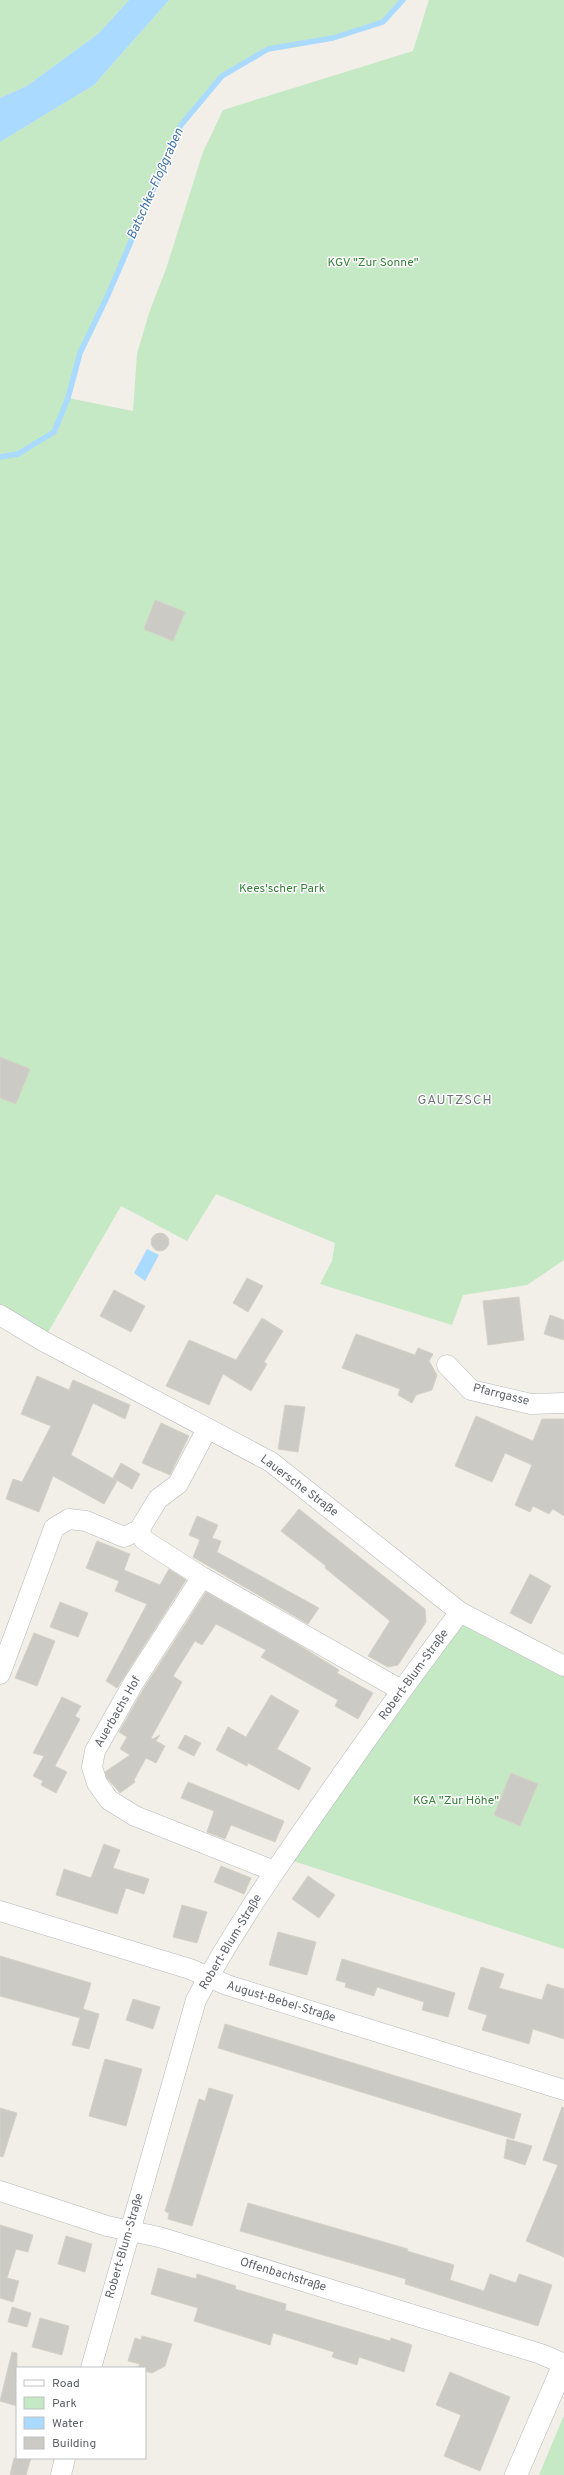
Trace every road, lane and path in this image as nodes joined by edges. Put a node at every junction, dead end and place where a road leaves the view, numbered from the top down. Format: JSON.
{"nodes":[{"id":1,"x":0,"y":1315,"type":"edge"},
{"id":2,"x":447,"y":1365,"type":"dead end"},
{"id":3,"x":564,"y":1403,"type":"edge"},
{"id":4,"x":207,"y":1429,"type":"junction"},
{"id":5,"x":139,"y":1530,"type":"junction"},
{"id":6,"x":202,"y":1577,"type":"junction"},
{"id":7,"x":460,"y":1612,"type":"junction"},
{"id":8,"x":564,"y":1666,"type":"edge"},
{"id":9,"x":0,"y":1674,"type":"edge"},
{"id":10,"x":401,"y":1690,"type":"junction"},
{"id":11,"x":274,"y":1871,"type":"junction"},
{"id":12,"x":0,"y":1911,"type":"edge"},
{"id":13,"x":208,"y":1977,"type":"junction"},
{"id":14,"x":564,"y":2090,"type":"edge"},
{"id":15,"x":0,"y":2191,"type":"edge"},
{"id":16,"x":130,"y":2231,"type":"junction"},
{"id":17,"x":564,"y":2364,"type":"edge"},
{"id":18,"x":91,"y":2367,"type":"edge"},
{"id":19,"x":65,"y":2459,"type":"edge"},
{"id":20,"x":61,"y":2475,"type":"edge"},
{"id":21,"x":516,"y":2475,"type":"edge"}],
"edges":[{"from":1,"to":4,"type":"street","name":"Lauersche Straße"},
{"from":2,"to":3,"type":"street","name":"Pfarrgasse"},
{"from":4,"to":5,"type":"street"},
{"from":4,"to":7,"type":"street","name":"Lauersche Straße"},
{"from":5,"to":6,"type":"street"},
{"from":5,"to":9,"type":"street"},
{"from":6,"to":10,"type":"street"},
{"from":6,"to":11,"type":"street","name":"Auerbachs Hof"},
{"from":7,"to":8,"type":"street","name":"Lauersche Straße"},
{"from":7,"to":10,"type":"street","name":"Robert-Blum-Straße"},
{"from":10,"to":11,"type":"street","name":"Robert-Blum-Straße"},
{"from":11,"to":13,"type":"street","name":"Robert-Blum-Straße"},
{"from":12,"to":13,"type":"street","name":"August-Bebel-Straße"},
{"from":13,"to":14,"type":"street","name":"August-Bebel-Straße"},
{"from":13,"to":16,"type":"street","name":"Robert-Blum-Straße"},
{"from":15,"to":16,"type":"street","name":"Offenbachstraße"},
{"from":16,"to":17,"type":"street","name":"Offenbachstraße"},
{"from":16,"to":18,"type":"street","name":"Robert-Blum-Straße"},
{"from":17,"to":21,"type":"main road"},
{"from":19,"to":20,"type":"street"}]}
